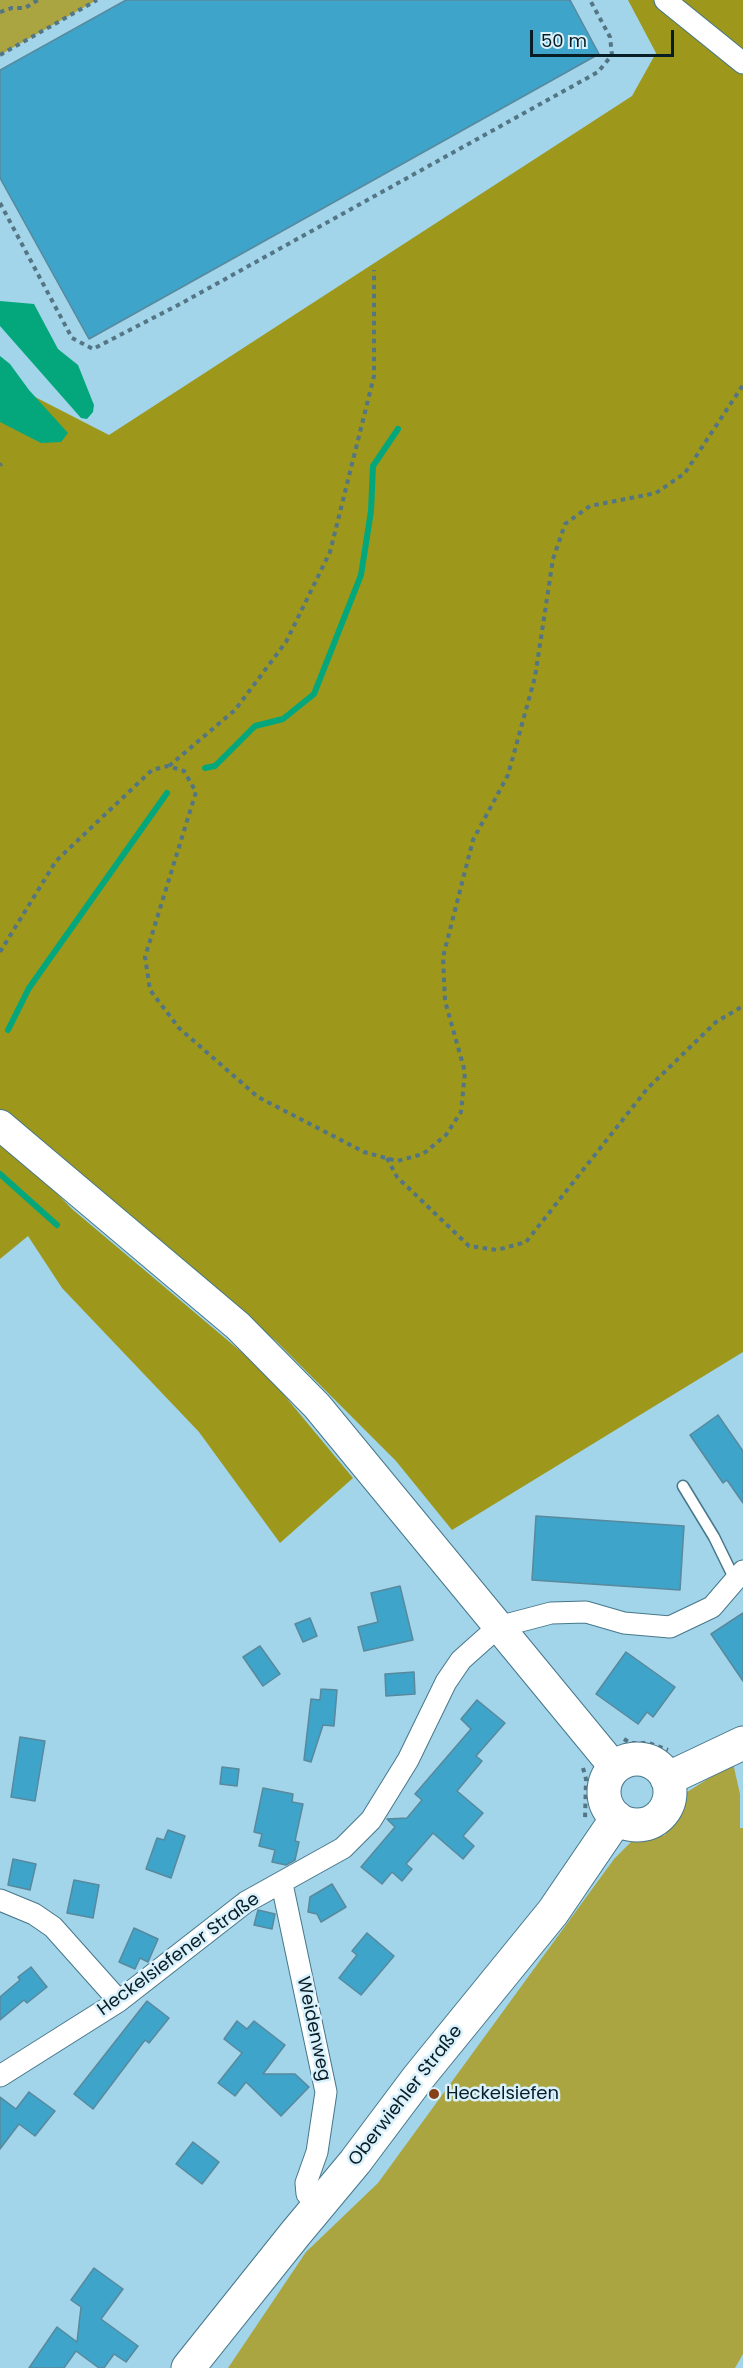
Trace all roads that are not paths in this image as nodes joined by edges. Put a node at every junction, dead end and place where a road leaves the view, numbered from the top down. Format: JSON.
{"nodes":[{"id":1,"x":666,"y":0,"type":"edge"},
{"id":2,"x":743,"y":63,"type":"edge"},
{"id":3,"x":0,"y":1125,"type":"edge"},
{"id":4,"x":682,"y":1486,"type":"dead end"},
{"id":5,"x":739,"y":1575,"type":"edge"},
{"id":6,"x":498,"y":1628,"type":"junction"},
{"id":7,"x":743,"y":1743,"type":"edge"},
{"id":8,"x":615,"y":1768,"type":"junction"},
{"id":9,"x":667,"y":1779,"type":"junction"},
{"id":10,"x":617,"y":1818,"type":"junction"},
{"id":11,"x":282,"y":1884,"type":"junction"},
{"id":12,"x":0,"y":1900,"type":"edge"},
{"id":13,"x":119,"y":2001,"type":"junction"},
{"id":14,"x":0,"y":2076,"type":"edge"},
{"id":15,"x":319,"y":2205,"type":"junction"},
{"id":16,"x":188,"y":2368,"type":"edge"}],
"edges":[{"from":1,"to":2,"type":"street"},
{"from":3,"to":6,"type":"main road"},
{"from":4,"to":5,"type":"lane"},
{"from":5,"to":6,"type":"street"},
{"from":6,"to":8,"type":"main road"},
{"from":6,"to":11,"type":"street","name":"Heckelsiefener Straße"},
{"from":7,"to":9,"type":"main road"},
{"from":8,"to":9,"type":"main road"},
{"from":8,"to":10,"type":"main road"},
{"from":9,"to":10,"type":"main road"},
{"from":10,"to":15,"type":"main road","name":"Oberwiehler Straße"},
{"from":11,"to":13,"type":"street","name":"Heckelsiefener Straße"},
{"from":11,"to":15,"type":"street","name":"Weidenweg"},
{"from":12,"to":13,"type":"street"},
{"from":13,"to":14,"type":"street","name":"Heckelsiefener Straße"},
{"from":15,"to":16,"type":"main road","name":"Oberwiehler Straße"}]}
